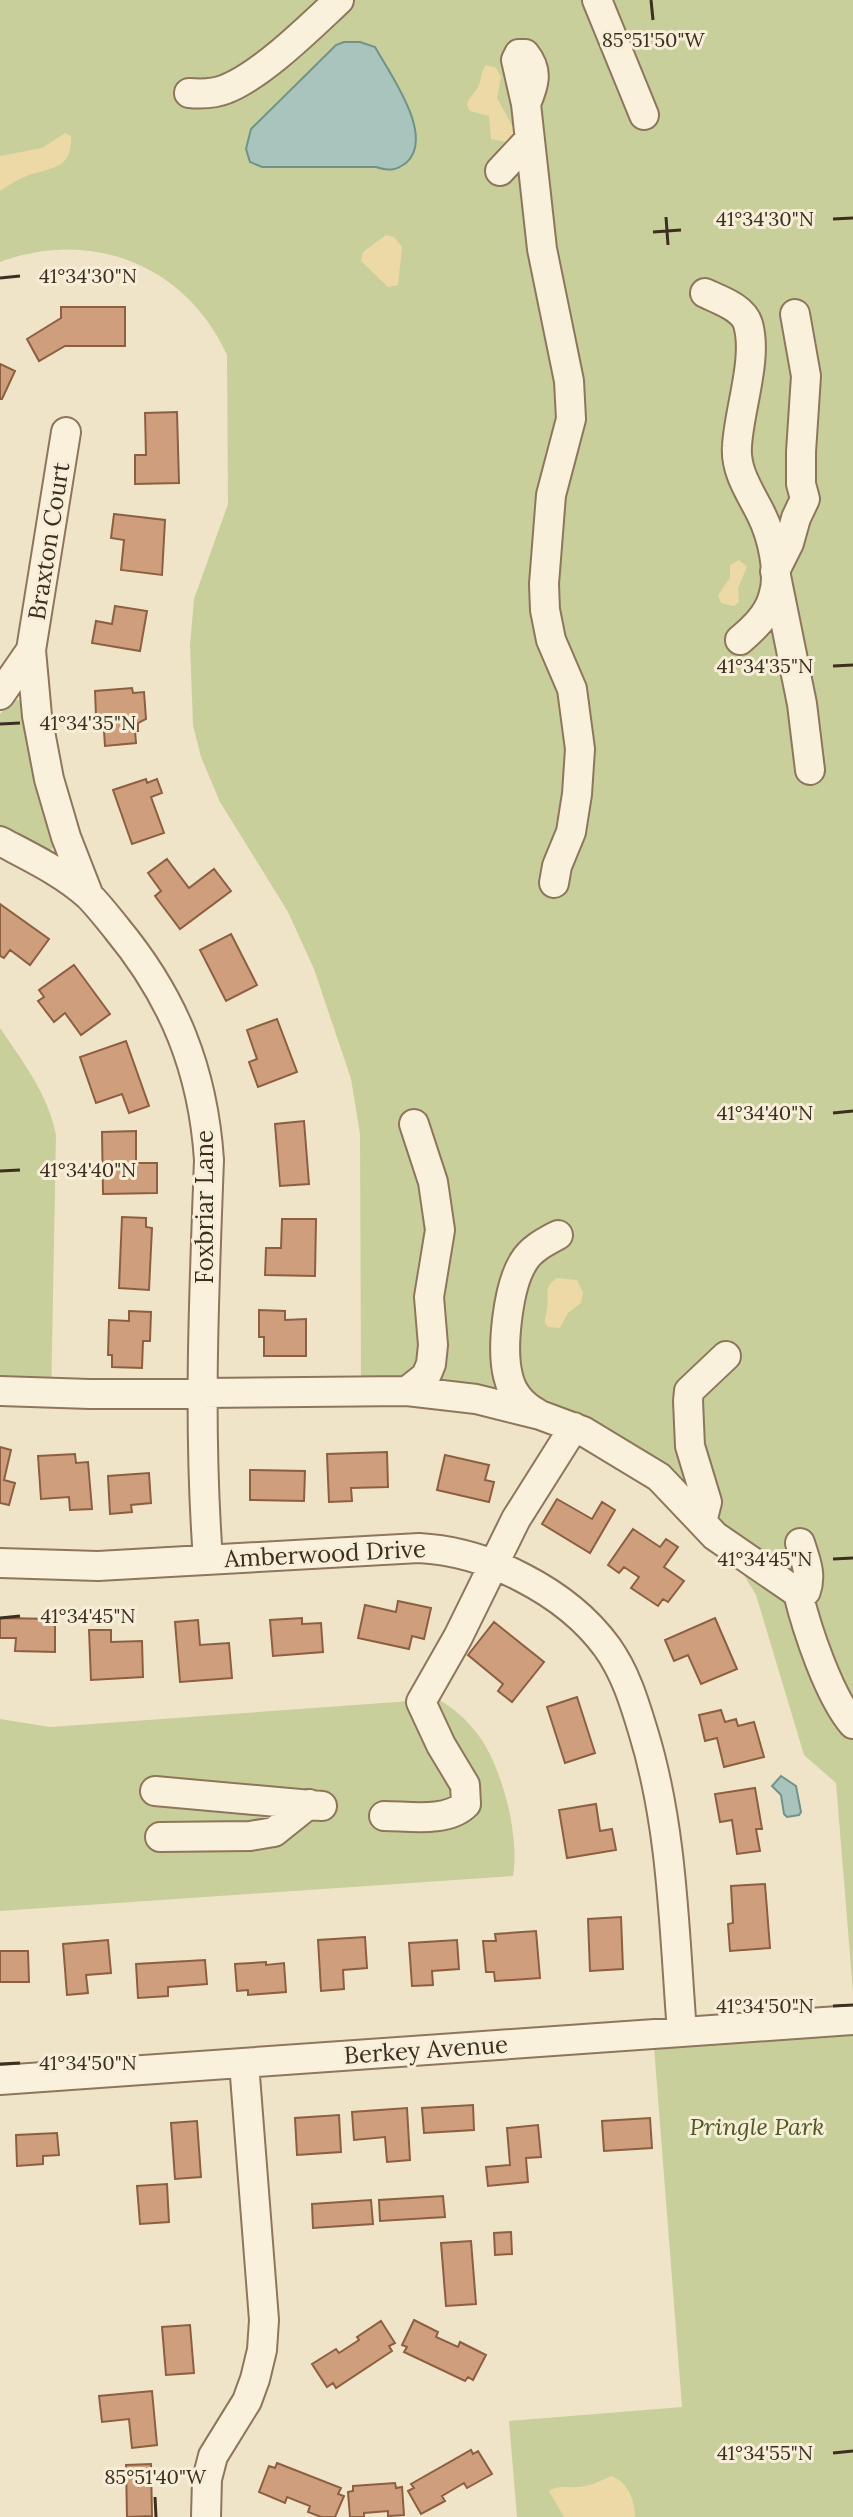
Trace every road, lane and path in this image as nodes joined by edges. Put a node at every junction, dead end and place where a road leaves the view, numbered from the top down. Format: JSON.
{"nodes":[{"id":1,"x":339,"y":0,"type":"edge"},
{"id":2,"x":597,"y":0,"type":"edge"},
{"id":3,"x":189,"y":93,"type":"dead end"},
{"id":4,"x":526,"y":104,"type":"dead end"},
{"id":5,"x":644,"y":115,"type":"dead end"},
{"id":6,"x":529,"y":140,"type":"junction"},
{"id":7,"x":500,"y":171,"type":"dead end"},
{"id":8,"x":705,"y":293,"type":"dead end"},
{"id":9,"x":795,"y":314,"type":"dead end"},
{"id":10,"x":66,"y":432,"type":"dead end"},
{"id":11,"x":775,"y":571,"type":"junction"},
{"id":12,"x":740,"y":640,"type":"dead end"},
{"id":13,"x":31,"y":650,"type":"junction"},
{"id":14,"x":0,"y":695,"type":"edge"},
{"id":15,"x":810,"y":770,"type":"dead end"},
{"id":16,"x":0,"y":841,"type":"edge"},
{"id":17,"x":554,"y":883,"type":"dead end"},
{"id":18,"x":89,"y":896,"type":"junction"},
{"id":19,"x":414,"y":1124,"type":"dead end"},
{"id":20,"x":558,"y":1235,"type":"dead end"},
{"id":21,"x":726,"y":1356,"type":"dead end"},
{"id":22,"x":0,"y":1391,"type":"edge"},
{"id":23,"x":407,"y":1391,"type":"junction"},
{"id":24,"x":201,"y":1393,"type":"junction"},
{"id":25,"x":540,"y":1415,"type":"junction"},
{"id":26,"x":574,"y":1427,"type":"junction"},
{"id":27,"x":702,"y":1522,"type":"junction"},
{"id":28,"x":800,"y":1543,"type":"dead end"},
{"id":29,"x":208,"y":1559,"type":"junction"},
{"id":30,"x":0,"y":1563,"type":"edge"},
{"id":31,"x":494,"y":1565,"type":"junction"},
{"id":32,"x":798,"y":1593,"type":"junction"},
{"id":33,"x":853,"y":1724,"type":"edge"},
{"id":34,"x":155,"y":1791,"type":"dead end"},
{"id":35,"x":384,"y":1816,"type":"dead end"},
{"id":36,"x":160,"y":1837,"type":"dead end"},
{"id":37,"x":853,"y":2020,"type":"edge"},
{"id":38,"x":682,"y":2032,"type":"junction"},
{"id":39,"x":244,"y":2063,"type":"junction"},
{"id":40,"x":0,"y":2080,"type":"edge"},
{"id":41,"x":206,"y":2517,"type":"edge"}],
"edges":[{"from":1,"to":3,"type":"street"},
{"from":2,"to":5,"type":"street"},
{"from":4,"to":6,"type":"street"},
{"from":6,"to":7,"type":"street"},
{"from":6,"to":17,"type":"street"},
{"from":8,"to":11,"type":"street"},
{"from":9,"to":11,"type":"street"},
{"from":10,"to":13,"type":"street","name":"Braxton Court"},
{"from":11,"to":12,"type":"street"},
{"from":11,"to":15,"type":"street"},
{"from":13,"to":14,"type":"street","name":"Braxton Court"},
{"from":13,"to":18,"type":"street","name":"Braxton Court"},
{"from":16,"to":18,"type":"street","name":"Foxbriar Lane"},
{"from":18,"to":24,"type":"street","name":"Foxbriar Lane"},
{"from":19,"to":23,"type":"street"},
{"from":20,"to":25,"type":"street"},
{"from":21,"to":27,"type":"street"},
{"from":22,"to":24,"type":"street"},
{"from":23,"to":24,"type":"street"},
{"from":23,"to":25,"type":"street"},
{"from":24,"to":29,"type":"street","name":"Foxbriar Lane"},
{"from":25,"to":26,"type":"street"},
{"from":26,"to":27,"type":"street"},
{"from":26,"to":31,"type":"street"},
{"from":27,"to":32,"type":"street"},
{"from":28,"to":32,"type":"street"},
{"from":29,"to":30,"type":"street","name":"Amberwood Drive"},
{"from":29,"to":31,"type":"street","name":"Amberwood Drive"},
{"from":31,"to":35,"type":"street"},
{"from":31,"to":38,"type":"street","name":"Amberwood Drive"},
{"from":32,"to":33,"type":"street"},
{"from":34,"to":36,"type":"street"},
{"from":37,"to":38,"type":"street","name":"Berkey Avenue"},
{"from":38,"to":39,"type":"street","name":"Berkey Avenue"},
{"from":39,"to":40,"type":"street","name":"Berkey Avenue"},
{"from":39,"to":41,"type":"street"}]}
